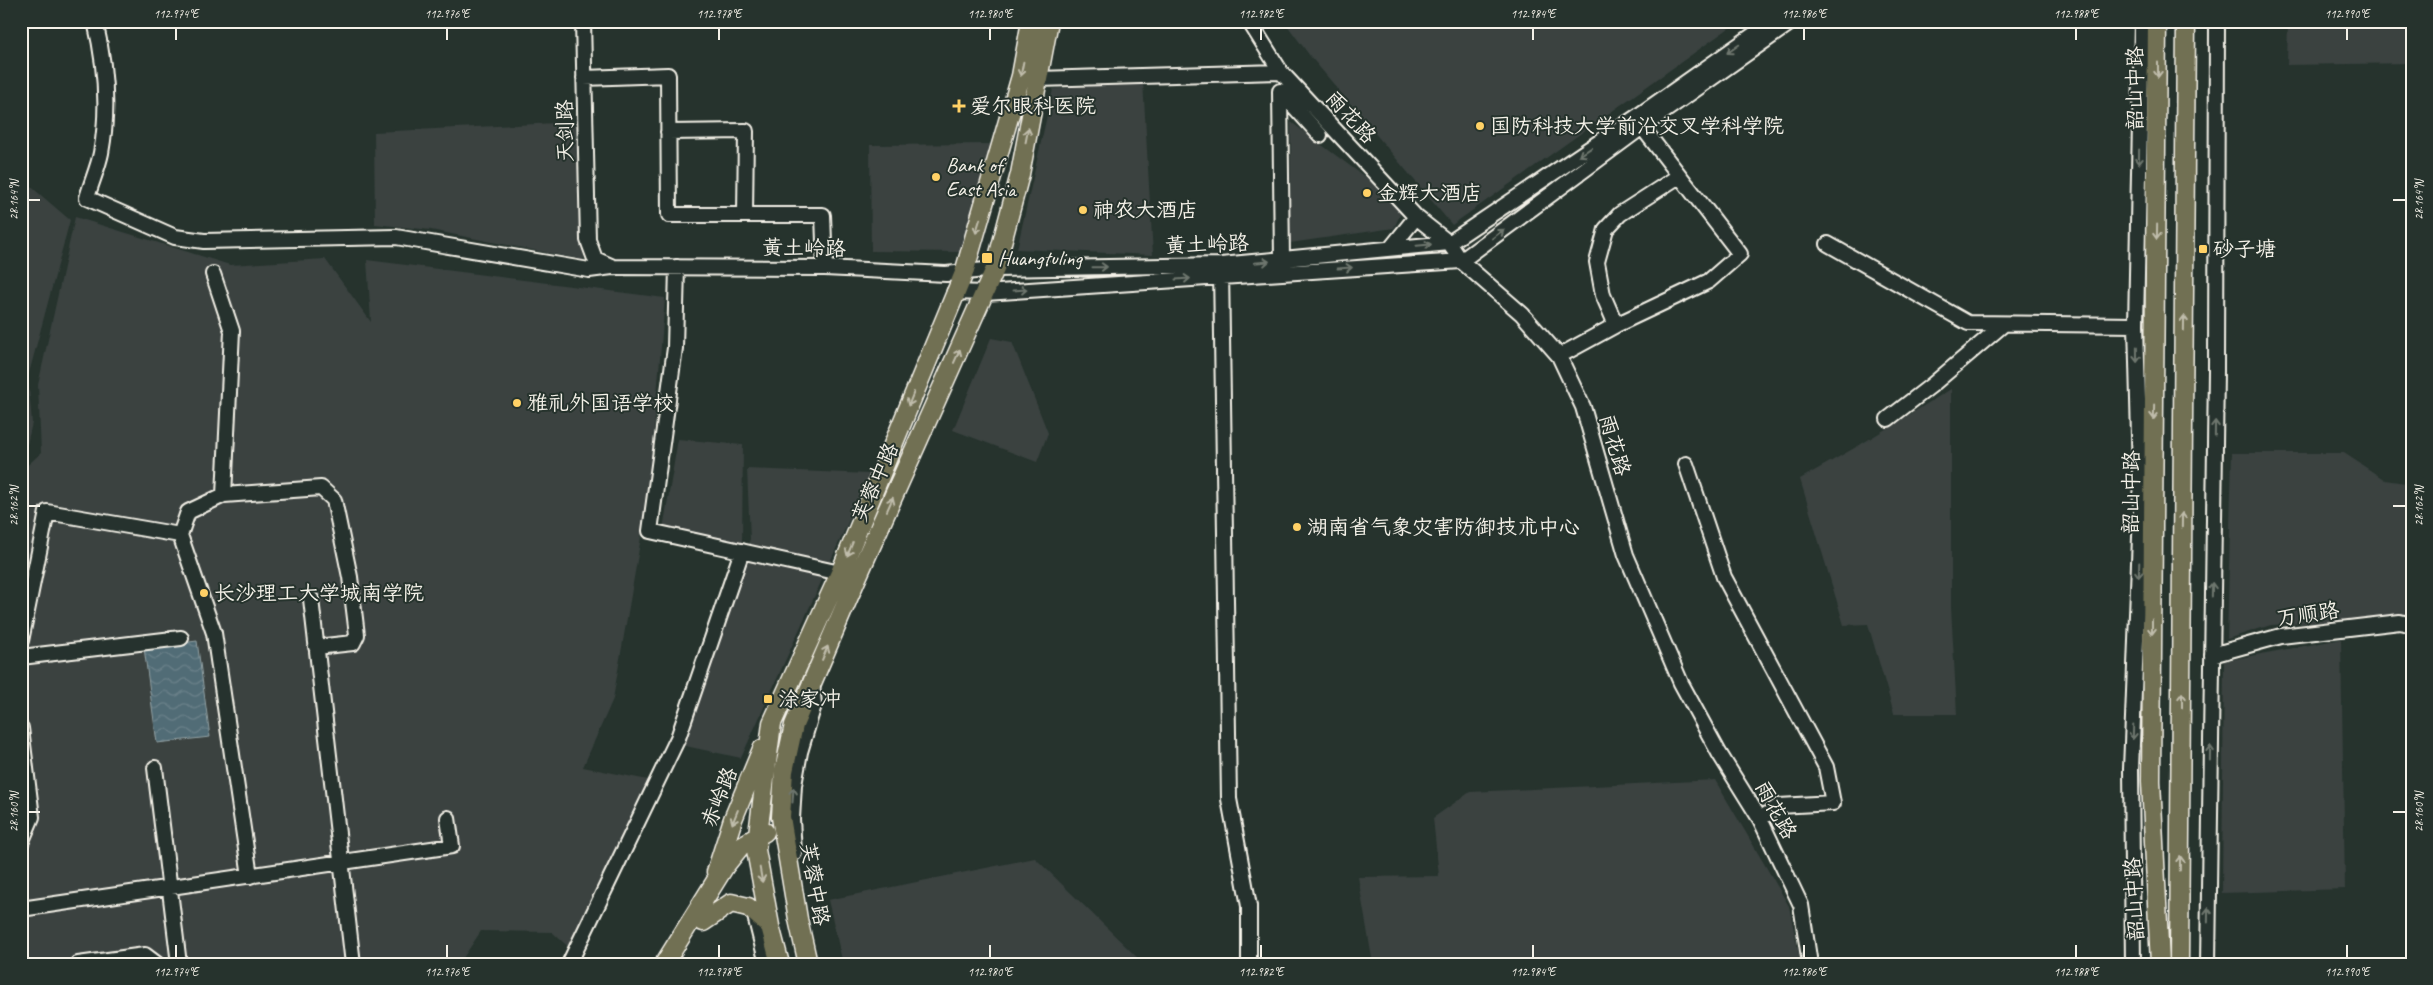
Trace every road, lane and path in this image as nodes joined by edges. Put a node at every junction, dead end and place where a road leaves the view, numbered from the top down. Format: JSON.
{"nodes":[{"id":1,"x":95,"y":21,"type":"edge"},
{"id":2,"x":583,"y":21,"type":"edge"},
{"id":3,"x":1031,"y":21,"type":"edge"},
{"id":4,"x":1048,"y":21,"type":"edge"},
{"id":5,"x":1249,"y":21,"type":"edge"},
{"id":6,"x":1773,"y":21,"type":"edge"},
{"id":7,"x":1793,"y":21,"type":"edge"},
{"id":8,"x":2142,"y":21,"type":"edge"},
{"id":9,"x":2157,"y":21,"type":"edge"},
{"id":10,"x":2186,"y":21,"type":"edge"},
{"id":11,"x":2216,"y":21,"type":"edge"},
{"id":12,"x":1281,"y":72,"type":"junction"},
{"id":13,"x":584,"y":78,"type":"junction"},
{"id":14,"x":1038,"y":79,"type":"junction"},
{"id":15,"x":1642,"y":127,"type":"junction"},
{"id":16,"x":668,"y":132,"type":"junction"},
{"id":17,"x":1320,"y":135,"type":"dead end"},
{"id":18,"x":1679,"y":176,"type":"junction"},
{"id":19,"x":745,"y":215,"type":"junction"},
{"id":20,"x":1416,"y":217,"type":"junction"},
{"id":21,"x":1449,"y":243,"type":"junction"},
{"id":22,"x":1828,"y":244,"type":"dead end"},
{"id":23,"x":1392,"y":248,"type":"junction"},
{"id":24,"x":1282,"y":260,"type":"junction"},
{"id":25,"x":1461,"y":261,"type":"junction"},
{"id":26,"x":612,"y":267,"type":"junction"},
{"id":27,"x":677,"y":267,"type":"junction"},
{"id":28,"x":825,"y":268,"type":"junction"},
{"id":29,"x":995,"y":269,"type":"junction"},
{"id":30,"x":1221,"y":271,"type":"junction"},
{"id":31,"x":964,"y":273,"type":"junction"},
{"id":32,"x":213,"y":274,"type":"dead end"},
{"id":33,"x":954,"y":292,"type":"junction"},
{"id":34,"x":985,"y":293,"type":"junction"},
{"id":35,"x":1616,"y":324,"type":"junction"},
{"id":36,"x":2004,"y":324,"type":"junction"},
{"id":37,"x":2136,"y":325,"type":"junction"},
{"id":38,"x":1559,"y":356,"type":"junction"},
{"id":39,"x":1888,"y":419,"type":"dead end"},
{"id":40,"x":1686,"y":464,"type":"dead end"},
{"id":41,"x":224,"y":495,"type":"junction"},
{"id":42,"x":180,"y":535,"type":"junction"},
{"id":43,"x":742,"y":551,"type":"junction"},
{"id":44,"x":840,"y":573,"type":"junction"},
{"id":45,"x":311,"y":599,"type":"dead end"},
{"id":46,"x":2412,"y":625,"type":"edge"},
{"id":47,"x":181,"y":638,"type":"dead end"},
{"id":48,"x":21,"y":641,"type":"edge"},
{"id":49,"x":316,"y":647,"type":"junction"},
{"id":50,"x":2212,"y":655,"type":"junction"},
{"id":51,"x":21,"y":657,"type":"edge"},
{"id":52,"x":812,"y":682,"type":"junction"},
{"id":53,"x":772,"y":723,"type":"junction"},
{"id":54,"x":21,"y":728,"type":"edge"},
{"id":55,"x":155,"y":768,"type":"dead end"},
{"id":56,"x":448,"y":818,"type":"dead end"},
{"id":57,"x":1760,"y":819,"type":"junction"},
{"id":58,"x":782,"y":830,"type":"junction"},
{"id":59,"x":757,"y":842,"type":"junction"},
{"id":60,"x":21,"y":843,"type":"edge"},
{"id":61,"x":341,"y":862,"type":"junction"},
{"id":62,"x":250,"y":876,"type":"junction"},
{"id":63,"x":169,"y":888,"type":"junction"},
{"id":64,"x":712,"y":889,"type":"junction"},
{"id":65,"x":21,"y":909,"type":"edge"},
{"id":66,"x":754,"y":912,"type":"junction"},
{"id":67,"x":702,"y":922,"type":"junction"},
{"id":68,"x":770,"y":926,"type":"junction"},
{"id":69,"x":2159,"y":943,"type":"junction"},
{"id":70,"x":2179,"y":955,"type":"edge"},
{"id":71,"x":78,"y":964,"type":"edge"},
{"id":72,"x":157,"y":964,"type":"edge"},
{"id":73,"x":179,"y":964,"type":"edge"},
{"id":74,"x":353,"y":964,"type":"edge"},
{"id":75,"x":569,"y":964,"type":"edge"},
{"id":76,"x":664,"y":964,"type":"edge"},
{"id":77,"x":674,"y":964,"type":"edge"},
{"id":78,"x":767,"y":964,"type":"edge"},
{"id":79,"x":780,"y":964,"type":"edge"},
{"id":80,"x":808,"y":964,"type":"edge"},
{"id":81,"x":817,"y":964,"type":"edge"},
{"id":82,"x":1249,"y":964,"type":"edge"},
{"id":83,"x":1810,"y":964,"type":"edge"},
{"id":84,"x":2133,"y":964,"type":"edge"},
{"id":85,"x":2153,"y":964,"type":"edge"},
{"id":86,"x":2160,"y":964,"type":"edge"},
{"id":87,"x":2190,"y":964,"type":"edge"},
{"id":88,"x":2208,"y":964,"type":"edge"}],
"edges":[{"from":1,"to":26,"type":"street","name":"黄土岭路"},
{"from":2,"to":13,"type":"street","name":"天剑路"},
{"from":3,"to":31,"type":"main road","name":"芙蓉中路","one_way":true},
{"from":4,"to":14,"type":"main road","name":"芙蓉中路"},
{"from":5,"to":12,"type":"street","name":"雨花路"},
{"from":6,"to":21,"type":"street","name":"黄土岭路","one_way":true},
{"from":7,"to":15,"type":"street"},
{"from":8,"to":37,"type":"street","one_way":true},
{"from":9,"to":69,"type":"main road","name":"韶山中路","one_way":true},
{"from":70,"to":10,"type":"main road","name":"韶山中路","one_way":true},
{"from":50,"to":11,"type":"street","one_way":true},
{"from":12,"to":14,"type":"street"},
{"from":12,"to":20,"type":"street","name":"雨花路"},
{"from":13,"to":16,"type":"street"},
{"from":13,"to":26,"type":"street","name":"天剑路"},
{"from":29,"to":14,"type":"main road","name":"芙蓉中路","one_way":true},
{"from":15,"to":18,"type":"street"},
{"from":25,"to":15,"type":"street","one_way":true},
{"from":16,"to":19,"type":"street"},
{"from":16,"to":19,"type":"street"},
{"from":17,"to":24,"type":"street"},
{"from":18,"to":35,"type":"street"},
{"from":18,"to":35,"type":"street"},
{"from":19,"to":28,"type":"street"},
{"from":20,"to":21,"type":"street","name":"雨花路"},
{"from":20,"to":23,"type":"street"},
{"from":23,"to":21,"type":"street","name":"黄土岭路","one_way":true},
{"from":21,"to":25,"type":"street","name":"雨花路"},
{"from":22,"to":36,"type":"street"},
{"from":23,"to":24,"type":"street","name":"黄土岭路"},
{"from":30,"to":24,"type":"street","name":"黄土岭路","one_way":true},
{"from":30,"to":25,"type":"street","name":"黄土岭路","one_way":true},
{"from":25,"to":38,"type":"street","name":"雨花路"},
{"from":26,"to":27,"type":"street","name":"黄土岭路"},
{"from":27,"to":28,"type":"street","name":"黄土岭路"},
{"from":27,"to":43,"type":"street"},
{"from":28,"to":31,"type":"street","name":"黄土岭路"},
{"from":29,"to":30,"type":"street","name":"黄土岭路","one_way":true},
{"from":29,"to":31,"type":"street","name":"黄土岭路"},
{"from":29,"to":34,"type":"main road","name":"芙蓉中路"},
{"from":34,"to":30,"type":"street","name":"黄土岭路","one_way":true},
{"from":30,"to":82,"type":"street"},
{"from":31,"to":33,"type":"main road","name":"芙蓉中路"},
{"from":32,"to":41,"type":"street"},
{"from":33,"to":34,"type":"street","name":"黄土岭路"},
{"from":33,"to":44,"type":"main road","name":"芙蓉中路","one_way":true},
{"from":52,"to":34,"type":"main road","name":"芙蓉中路","one_way":true},
{"from":35,"to":38,"type":"street"},
{"from":36,"to":37,"type":"street"},
{"from":36,"to":39,"type":"street"},
{"from":37,"to":84,"type":"street","one_way":true},
{"from":38,"to":57,"type":"street","name":"雨花路"},
{"from":40,"to":57,"type":"street"},
{"from":41,"to":42,"type":"street"},
{"from":41,"to":49,"type":"street"},
{"from":42,"to":48,"type":"street"},
{"from":42,"to":62,"type":"street"},
{"from":43,"to":44,"type":"street"},
{"from":43,"to":75,"type":"street"},
{"from":44,"to":53,"type":"main road","name":"芙蓉中路"},
{"from":45,"to":49,"type":"street"},
{"from":46,"to":50,"type":"street","name":"万顺路"},
{"from":47,"to":51,"type":"street"},
{"from":49,"to":61,"type":"street"},
{"from":88,"to":50,"type":"street","one_way":true},
{"from":52,"to":58,"type":"main road","name":"芙蓉中路"},
{"from":81,"to":52,"type":"street","one_way":true},
{"from":53,"to":59,"type":"main road","name":"芙蓉中路"},
{"from":53,"to":64,"type":"main road","name":"赤岭路","one_way":true},
{"from":54,"to":60,"type":"street"},
{"from":55,"to":63,"type":"street"},
{"from":56,"to":61,"type":"street"},
{"from":57,"to":83,"type":"street","name":"雨花路"},
{"from":58,"to":59,"type":"main road","name":"赤岭路"},
{"from":58,"to":80,"type":"main road","name":"芙蓉中路"},
{"from":59,"to":64,"type":"main road","name":"赤岭路"},
{"from":59,"to":67,"type":"main road","name":"赤岭路"},
{"from":59,"to":68,"type":"main road","name":"芙蓉中路","one_way":true},
{"from":61,"to":62,"type":"street"},
{"from":61,"to":74,"type":"street"},
{"from":62,"to":63,"type":"street"},
{"from":63,"to":65,"type":"street"},
{"from":63,"to":73,"type":"street"},
{"from":64,"to":76,"type":"main road","name":"赤岭路"},
{"from":66,"to":67,"type":"main road"},
{"from":66,"to":68,"type":"main road"},
{"from":66,"to":78,"type":"street"},
{"from":67,"to":77,"type":"main road","name":"赤岭路"},
{"from":68,"to":79,"type":"main road","name":"芙蓉中路"},
{"from":69,"to":85,"type":"main road"},
{"from":69,"to":86,"type":"main road","name":"韶山中路"},
{"from":70,"to":87,"type":"main road"},
{"from":71,"to":72,"type":"street"}]}
